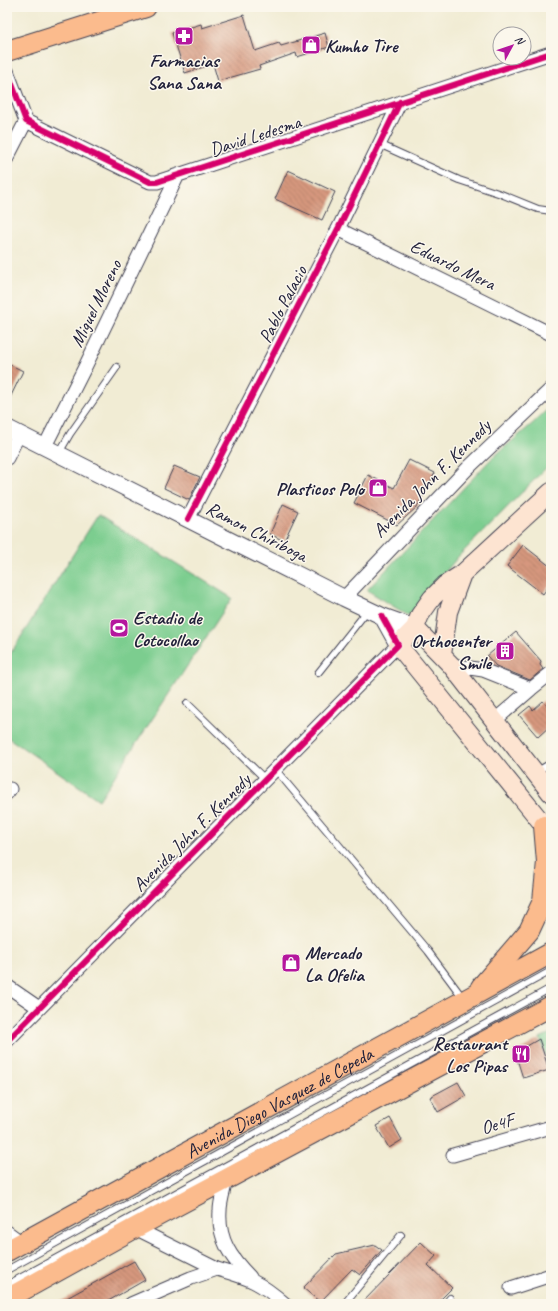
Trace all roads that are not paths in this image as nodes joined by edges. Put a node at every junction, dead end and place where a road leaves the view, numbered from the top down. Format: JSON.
{"nodes":[{"id":1,"x":146,"y":7,"type":"edge"},
{"id":2,"x":7,"y":51,"type":"edge"},
{"id":3,"x":551,"y":53,"type":"edge"},
{"id":4,"x":7,"y":71,"type":"edge"},
{"id":5,"x":400,"y":102,"type":"junction"},
{"id":6,"x":26,"y":120,"type":"junction"},
{"id":7,"x":379,"y":144,"type":"junction"},
{"id":8,"x":7,"y":158,"type":"edge"},
{"id":9,"x":178,"y":175,"type":"junction"},
{"id":10,"x":551,"y":211,"type":"edge"},
{"id":11,"x":338,"y":229,"type":"junction"},
{"id":12,"x":551,"y":334,"type":"edge"},
{"id":13,"x":117,"y":367,"type":"dead end"},
{"id":14,"x":551,"y":389,"type":"edge"},
{"id":15,"x":13,"y":431,"type":"edge"},
{"id":16,"x":52,"y":450,"type":"junction"},
{"id":17,"x":7,"y":458,"type":"edge"},
{"id":18,"x":551,"y":492,"type":"edge"},
{"id":19,"x":188,"y":519,"type":"junction"},
{"id":20,"x":462,"y":574,"type":"junction"},
{"id":21,"x":344,"y":598,"type":"junction"},
{"id":22,"x":375,"y":613,"type":"junction"},
{"id":23,"x":415,"y":628,"type":"junction"},
{"id":24,"x":398,"y":645,"type":"junction"},
{"id":25,"x":447,"y":660,"type":"junction"},
{"id":26,"x":551,"y":673,"type":"edge"},
{"id":27,"x":318,"y":674,"type":"dead end"},
{"id":28,"x":531,"y":689,"type":"junction"},
{"id":29,"x":187,"y":703,"type":"dead end"},
{"id":30,"x":494,"y":721,"type":"junction"},
{"id":31,"x":551,"y":763,"type":"edge"},
{"id":32,"x":275,"y":769,"type":"junction"},
{"id":33,"x":535,"y":773,"type":"junction"},
{"id":34,"x":265,"y":779,"type":"junction"},
{"id":35,"x":551,"y":794,"type":"edge"},
{"id":36,"x":548,"y":830,"type":"edge"},
{"id":37,"x":551,"y":953,"type":"edge"},
{"id":38,"x":551,"y":971,"type":"edge"},
{"id":39,"x":7,"y":986,"type":"edge"},
{"id":40,"x":551,"y":988,"type":"edge"},
{"id":41,"x":468,"y":998,"type":"junction"},
{"id":42,"x":551,"y":1006,"type":"edge"},
{"id":43,"x":39,"y":1008,"type":"junction"},
{"id":44,"x":7,"y":1041,"type":"edge"},
{"id":45,"x":551,"y":1127,"type":"edge"},
{"id":46,"x":453,"y":1156,"type":"dead end"},
{"id":47,"x":226,"y":1180,"type":"junction"},
{"id":48,"x":135,"y":1228,"type":"junction"},
{"id":49,"x":401,"y":1235,"type":"dead end"},
{"id":50,"x":12,"y":1242,"type":"edge"},
{"id":51,"x":218,"y":1269,"type":"junction"},
{"id":52,"x":7,"y":1270,"type":"edge"},
{"id":53,"x":551,"y":1275,"type":"edge"},
{"id":54,"x":252,"y":1280,"type":"junction"},
{"id":55,"x":7,"y":1285,"type":"edge"},
{"id":56,"x":511,"y":1288,"type":"dead end"},
{"id":57,"x":450,"y":1298,"type":"dead end"},
{"id":58,"x":7,"y":1299,"type":"edge"},
{"id":59,"x":132,"y":1304,"type":"edge"},
{"id":60,"x":284,"y":1304,"type":"edge"},
{"id":61,"x":344,"y":1304,"type":"edge"},
{"id":62,"x":445,"y":1304,"type":"edge"}],
"edges":[{"from":1,"to":2,"type":"main road"},
{"from":3,"to":5,"type":"street","name":"David Ledesma"},
{"from":4,"to":6,"type":"street"},
{"from":5,"to":7,"type":"street","name":"Pablo Palacio"},
{"from":5,"to":9,"type":"street","name":"David Ledesma"},
{"from":6,"to":8,"type":"street"},
{"from":6,"to":9,"type":"street","name":"David Ledesma"},
{"from":7,"to":10,"type":"lane"},
{"from":7,"to":11,"type":"street","name":"Pablo Palacio"},
{"from":9,"to":16,"type":"street","name":"Miguel Moreno"},
{"from":11,"to":12,"type":"street","name":"Eduardo Mera"},
{"from":11,"to":19,"type":"street","name":"Pablo Palacio"},
{"from":13,"to":16,"type":"lane"},
{"from":14,"to":21,"type":"street","name":"Avenida John F. Kennedy"},
{"from":15,"to":16,"type":"street","name":"Ramon Chiriboga"},
{"from":15,"to":17,"type":"street"},
{"from":16,"to":19,"type":"street","name":"Ramon Chiriboga"},
{"from":18,"to":20,"type":"main road","name":"Avenida John F. Kennedy"},
{"from":19,"to":21,"type":"street","name":"Ramon Chiriboga"},
{"from":20,"to":23,"type":"main road","name":"Avenida John F. Kennedy"},
{"from":20,"to":25,"type":"main road"},
{"from":21,"to":22,"type":"street","name":"Ramon Chiriboga"},
{"from":22,"to":23,"type":"street","name":"Ramon Chiriboga"},
{"from":22,"to":24,"type":"street"},
{"from":22,"to":27,"type":"lane"},
{"from":23,"to":24,"type":"main road","name":"Avenida John F. Kennedy"},
{"from":23,"to":25,"type":"main road","name":"Ramon Chiriboga"},
{"from":24,"to":32,"type":"street","name":"Avenida John F. Kennedy"},
{"from":24,"to":36,"type":"main road"},
{"from":25,"to":28,"type":"street"},
{"from":25,"to":30,"type":"main road","name":"Ramon Chiriboga"},
{"from":26,"to":28,"type":"street"},
{"from":28,"to":30,"type":"street"},
{"from":29,"to":34,"type":"lane"},
{"from":30,"to":33,"type":"main road","name":"Ramon Chiriboga"},
{"from":31,"to":33,"type":"lane"},
{"from":32,"to":34,"type":"street","name":"Avenida John F. Kennedy"},
{"from":32,"to":41,"type":"lane"},
{"from":33,"to":35,"type":"main road","name":"Ramon Chiriboga"},
{"from":34,"to":43,"type":"street","name":"Avenida John F. Kennedy"},
{"from":36,"to":41,"type":"main road"},
{"from":37,"to":41,"type":"main road","name":"Avenida Diego Vasquez de Cepeda"},
{"from":38,"to":52,"type":"lane"},
{"from":39,"to":43,"type":"street"},
{"from":40,"to":55,"type":"lane"},
{"from":41,"to":50,"type":"main road","name":"Avenida Diego Vasquez de Cepeda"},
{"from":42,"to":47,"type":"main road"},
{"from":43,"to":44,"type":"street","name":"Avenida John F. Kennedy"},
{"from":45,"to":46,"type":"street","name":"Oe4F"},
{"from":47,"to":48,"type":"main road"},
{"from":47,"to":54,"type":"street"},
{"from":48,"to":51,"type":"street"},
{"from":48,"to":58,"type":"main road"},
{"from":49,"to":61,"type":"lane"},
{"from":51,"to":54,"type":"street"},
{"from":51,"to":59,"type":"street"},
{"from":53,"to":56,"type":"street"},
{"from":54,"to":60,"type":"street"},
{"from":57,"to":62,"type":"lane"}]}
